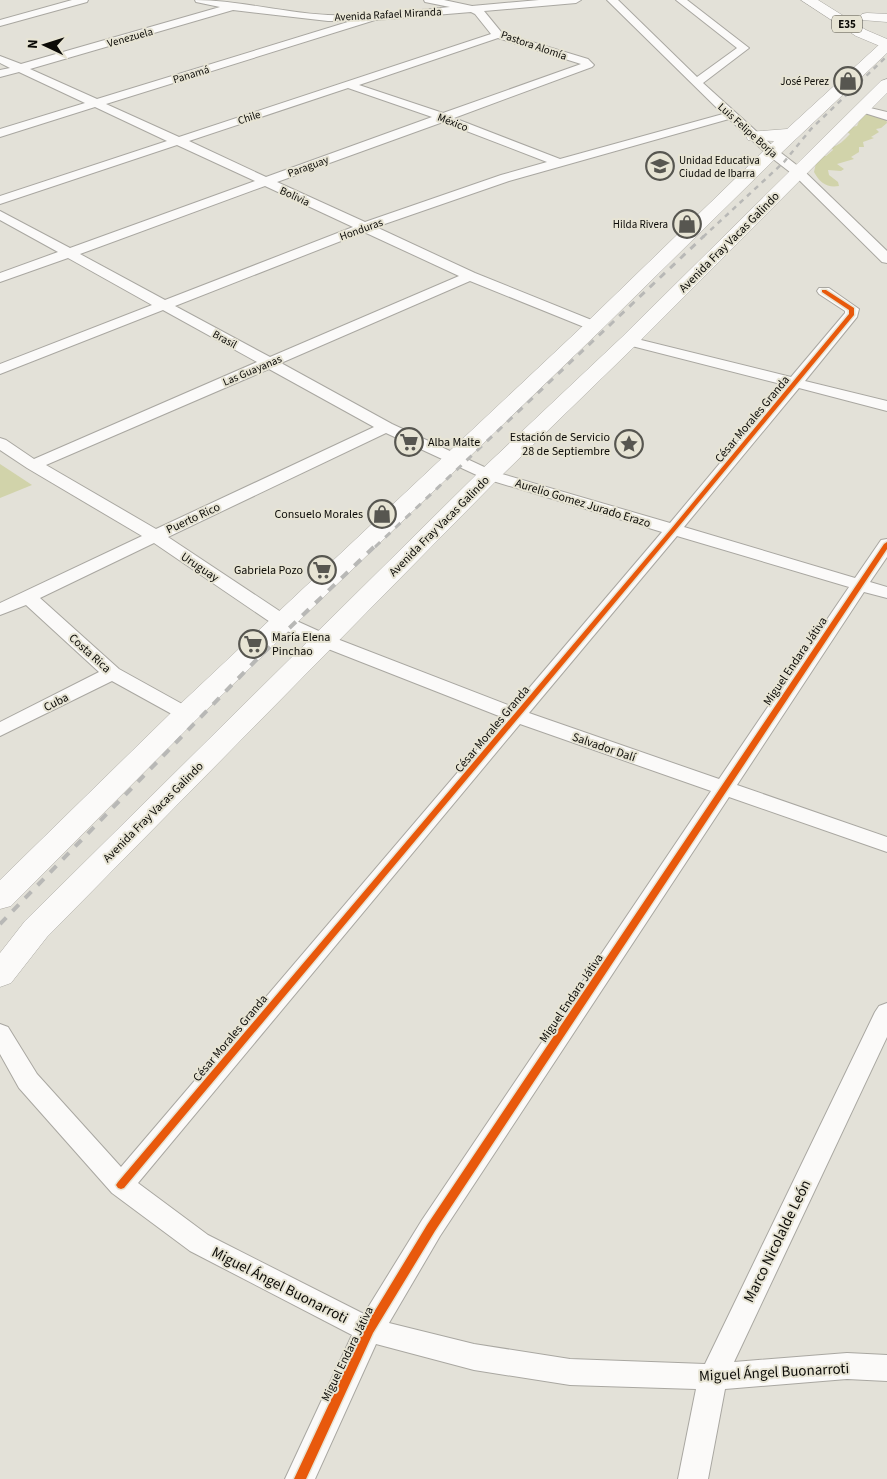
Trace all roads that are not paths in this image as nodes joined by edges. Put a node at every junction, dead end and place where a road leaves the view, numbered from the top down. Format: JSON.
{"nodes":[{"id":1,"x":84,"y":0,"type":"edge"},
{"id":2,"x":200,"y":0,"type":"edge"},
{"id":3,"x":259,"y":0,"type":"edge"},
{"id":4,"x":265,"y":0,"type":"edge"},
{"id":5,"x":462,"y":0,"type":"edge"},
{"id":6,"x":576,"y":0,"type":"edge"},
{"id":7,"x":612,"y":0,"type":"edge"},
{"id":8,"x":681,"y":0,"type":"edge"},
{"id":9,"x":808,"y":0,"type":"edge"},
{"id":10,"x":433,"y":1,"type":"edge"},
{"id":11,"x":232,"y":7,"type":"junction"},
{"id":12,"x":853,"y":8,"type":"dead end"},
{"id":13,"x":473,"y":9,"type":"junction"},
{"id":14,"x":374,"y":13,"type":"junction"},
{"id":15,"x":867,"y":17,"type":"junction"},
{"id":16,"x":887,"y":18,"type":"edge"},
{"id":17,"x":0,"y":23,"type":"edge"},
{"id":18,"x":887,"y":28,"type":"edge"},
{"id":19,"x":862,"y":33,"type":"junction"},
{"id":20,"x":498,"y":34,"type":"junction"},
{"id":21,"x":887,"y":45,"type":"edge"},
{"id":22,"x":873,"y":58,"type":"junction"},
{"id":23,"x":0,"y":59,"type":"edge"},
{"id":24,"x":588,"y":65,"type":"joint"},
{"id":25,"x":21,"y":68,"type":"junction"},
{"id":26,"x":0,"y":74,"type":"edge"},
{"id":27,"x":696,"y":83,"type":"junction"},
{"id":28,"x":346,"y":84,"type":"junction"},
{"id":29,"x":887,"y":84,"type":"edge"},
{"id":30,"x":96,"y":103,"type":"junction"},
{"id":31,"x":862,"y":109,"type":"junction"},
{"id":32,"x":731,"y":115,"type":"junction"},
{"id":33,"x":887,"y":116,"type":"edge"},
{"id":34,"x":442,"y":117,"type":"junction"},
{"id":35,"x":0,"y":133,"type":"edge"},
{"id":36,"x":792,"y":133,"type":"junction"},
{"id":37,"x":754,"y":136,"type":"junction"},
{"id":38,"x":177,"y":141,"type":"junction"},
{"id":39,"x":772,"y":152,"type":"junction"},
{"id":40,"x":560,"y":163,"type":"junction"},
{"id":41,"x":799,"y":173,"type":"junction"},
{"id":42,"x":265,"y":182,"type":"junction"},
{"id":43,"x":0,"y":200,"type":"edge"},
{"id":44,"x":0,"y":215,"type":"edge"},
{"id":45,"x":364,"y":227,"type":"junction"},
{"id":46,"x":69,"y":253,"type":"junction"},
{"id":47,"x":887,"y":259,"type":"edge"},
{"id":48,"x":470,"y":276,"type":"junction"},
{"id":49,"x":0,"y":278,"type":"edge"},
{"id":50,"x":824,"y":290,"type":"dead end"},
{"id":51,"x":164,"y":305,"type":"junction"},
{"id":52,"x":594,"y":326,"type":"junction"},
{"id":53,"x":629,"y":341,"type":"junction"},
{"id":54,"x":269,"y":363,"type":"junction"},
{"id":55,"x":0,"y":369,"type":"edge"},
{"id":56,"x":797,"y":382,"type":"junction"},
{"id":57,"x":887,"y":406,"type":"edge"},
{"id":58,"x":386,"y":427,"type":"junction"},
{"id":59,"x":0,"y":443,"type":"edge"},
{"id":60,"x":453,"y":458,"type":"junction"},
{"id":61,"x":33,"y":465,"type":"junction"},
{"id":62,"x":490,"y":475,"type":"junction"},
{"id":63,"x":674,"y":530,"type":"junction"},
{"id":64,"x":155,"y":536,"type":"junction"},
{"id":65,"x":887,"y":544,"type":"edge"},
{"id":66,"x":860,"y":585,"type":"junction"},
{"id":67,"x":887,"y":593,"type":"edge"},
{"id":68,"x":28,"y":597,"type":"junction"},
{"id":69,"x":0,"y":610,"type":"edge"},
{"id":70,"x":283,"y":622,"type":"junction"},
{"id":71,"x":325,"y":641,"type":"junction"},
{"id":72,"x":112,"y":673,"type":"junction"},
{"id":73,"x":186,"y":714,"type":"junction"},
{"id":74,"x":517,"y":716,"type":"junction"},
{"id":75,"x":0,"y":730,"type":"edge"},
{"id":76,"x":723,"y":789,"type":"junction"},
{"id":77,"x":887,"y":845,"type":"edge"},
{"id":78,"x":0,"y":898,"type":"edge"},
{"id":79,"x":0,"y":975,"type":"edge"},
{"id":80,"x":887,"y":1012,"type":"edge"},
{"id":81,"x":0,"y":1034,"type":"edge"},
{"id":82,"x":121,"y":1185,"type":"junction"},
{"id":83,"x":369,"y":1330,"type":"junction"},
{"id":84,"x":887,"y":1368,"type":"edge"},
{"id":85,"x":713,"y":1377,"type":"junction"},
{"id":86,"x":300,"y":1479,"type":"edge"},
{"id":87,"x":693,"y":1479,"type":"edge"}],
"edges":[{"from":1,"to":17,"type":"street"},
{"from":2,"to":11,"type":"street","name":"Avenida Rafael Miranda"},
{"from":3,"to":11,"type":"street","name":"Venezuela"},
{"from":4,"to":14,"type":"street","name":"Avenida Rafael Miranda"},
{"from":5,"to":10,"type":"street","name":"Avenida Rafael Miranda"},
{"from":6,"to":13,"type":"street","name":"Avenida Rafael Miranda"},
{"from":7,"to":27,"type":"street","name":"Luis Felipe Borja"},
{"from":8,"to":27,"type":"street"},
{"from":9,"to":19,"type":"main road","number":"E35"},
{"from":10,"to":13,"type":"street"},
{"from":10,"to":14,"type":"street","name":"Avenida Rafael Miranda"},
{"from":11,"to":14,"type":"street","name":"Avenida Rafael Miranda"},
{"from":11,"to":25,"type":"street","name":"Venezuela"},
{"from":12,"to":15,"type":"main road","number":"E35"},
{"from":13,"to":14,"type":"street","name":"Avenida Rafael Miranda"},
{"from":13,"to":20,"type":"street","name":"Pastora Alomía"},
{"from":14,"to":30,"type":"street","name":"Panamá"},
{"from":15,"to":16,"type":"main road"},
{"from":15,"to":18,"type":"main road","number":"E35"},
{"from":19,"to":21,"type":"main road","number":"E35"},
{"from":19,"to":22,"type":"main road"},
{"from":20,"to":24,"type":"street","name":"Pastora Alomía"},
{"from":20,"to":28,"type":"street","name":"Chile"},
{"from":21,"to":22,"type":"main road"},
{"from":22,"to":36,"type":"main road"},
{"from":23,"to":25,"type":"street","name":"Bolivia"},
{"from":24,"to":34,"type":"street","name":"Paraguay"},
{"from":25,"to":26,"type":"street","name":"Venezuela"},
{"from":25,"to":30,"type":"street","name":"Bolivia"},
{"from":27,"to":32,"type":"street","name":"Luis Felipe Borja"},
{"from":28,"to":34,"type":"street","name":"México"},
{"from":28,"to":38,"type":"street","name":"Chile"},
{"from":29,"to":31,"type":"main road","name":"Avenida Fray Vacas Galindo"},
{"from":30,"to":35,"type":"street","name":"Panamá"},
{"from":30,"to":38,"type":"street","name":"Bolivia"},
{"from":31,"to":33,"type":"street"},
{"from":31,"to":41,"type":"main road","name":"Avenida Fray Vacas Galindo"},
{"from":32,"to":37,"type":"street","name":"Luis Felipe Borja"},
{"from":32,"to":40,"type":"street","name":"Honduras"},
{"from":34,"to":40,"type":"street","name":"México"},
{"from":34,"to":42,"type":"street","name":"Paraguay"},
{"from":36,"to":37,"type":"main road"},
{"from":36,"to":39,"type":"main road"},
{"from":37,"to":39,"type":"street","name":"Luis Felipe Borja"},
{"from":38,"to":42,"type":"street","name":"Bolivia"},
{"from":38,"to":43,"type":"street","name":"Chile"},
{"from":39,"to":41,"type":"street","name":"Luis Felipe Borja"},
{"from":39,"to":52,"type":"main road"},
{"from":40,"to":45,"type":"street","name":"Honduras"},
{"from":41,"to":47,"type":"street","name":"Luis Felipe Borja"},
{"from":41,"to":53,"type":"main road","name":"Avenida Fray Vacas Galindo"},
{"from":42,"to":45,"type":"street","name":"Bolivia"},
{"from":42,"to":46,"type":"street","name":"Paraguay"},
{"from":44,"to":46,"type":"street","name":"Brasil"},
{"from":45,"to":48,"type":"street","name":"Bolivia"},
{"from":45,"to":51,"type":"street","name":"Honduras"},
{"from":46,"to":49,"type":"street","name":"Paraguay"},
{"from":46,"to":51,"type":"street","name":"Brasil"},
{"from":48,"to":52,"type":"street","name":"Bolivia"},
{"from":48,"to":54,"type":"street","name":"Las Guayanas"},
{"from":50,"to":56,"type":"street","name":"César Morales Granda"},
{"from":51,"to":54,"type":"street","name":"Brasil"},
{"from":51,"to":55,"type":"street","name":"Honduras"},
{"from":52,"to":60,"type":"main road"},
{"from":53,"to":56,"type":"street"},
{"from":53,"to":62,"type":"main road","name":"Avenida Fray Vacas Galindo"},
{"from":54,"to":58,"type":"street","name":"Brasil"},
{"from":54,"to":61,"type":"street","name":"Las Guayanas"},
{"from":56,"to":57,"type":"street"},
{"from":56,"to":63,"type":"street","name":"César Morales Granda"},
{"from":58,"to":60,"type":"street","name":"Brasil"},
{"from":58,"to":64,"type":"street","name":"Puerto Rico"},
{"from":59,"to":61,"type":"street","name":"Uruguay"},
{"from":60,"to":62,"type":"street","name":"Aurelio Gomez Jurado Erazo"},
{"from":60,"to":70,"type":"main road"},
{"from":61,"to":64,"type":"street","name":"Uruguay"},
{"from":62,"to":63,"type":"street","name":"Aurelio Gomez Jurado Erazo"},
{"from":62,"to":71,"type":"main road","name":"Avenida Fray Vacas Galindo"},
{"from":63,"to":66,"type":"street","name":"Aurelio Gomez Jurado Erazo"},
{"from":63,"to":74,"type":"street","name":"César Morales Granda"},
{"from":64,"to":68,"type":"street","name":"Puerto Rico"},
{"from":64,"to":70,"type":"street","name":"Uruguay"},
{"from":65,"to":66,"type":"street","name":"Miguel Endara Játiva"},
{"from":66,"to":67,"type":"street","name":"Aurelio Gomez Jurado Erazo"},
{"from":66,"to":76,"type":"street","name":"Miguel Endara Játiva"},
{"from":68,"to":69,"type":"street","name":"Puerto Rico"},
{"from":68,"to":72,"type":"street","name":"Costa Rica"},
{"from":70,"to":71,"type":"street","name":"Uruguay"},
{"from":70,"to":73,"type":"main road"},
{"from":71,"to":74,"type":"street","name":"Salvador Dalí"},
{"from":71,"to":79,"type":"main road","name":"Avenida Fray Vacas Galindo"},
{"from":72,"to":73,"type":"street","name":"Costa Rica"},
{"from":72,"to":75,"type":"street","name":"Cuba"},
{"from":73,"to":78,"type":"main road"},
{"from":74,"to":76,"type":"street","name":"Salvador Dalí"},
{"from":74,"to":82,"type":"street","name":"César Morales Granda"},
{"from":76,"to":77,"type":"street","name":"Salvador Dalí"},
{"from":76,"to":83,"type":"street","name":"Miguel Endara Játiva"},
{"from":80,"to":85,"type":"street","name":"Marco Nicolalde León"},
{"from":81,"to":82,"type":"street","name":"Miguel Ángel Buonarroti"},
{"from":82,"to":83,"type":"street","name":"Miguel Ángel Buonarroti"},
{"from":83,"to":85,"type":"street","name":"Miguel Ángel Buonarroti"},
{"from":83,"to":86,"type":"street","name":"Miguel Endara Játiva"},
{"from":84,"to":85,"type":"street","name":"Miguel Ángel Buonarroti"},
{"from":85,"to":87,"type":"street","name":"Marco Nicolalde León"}]}
